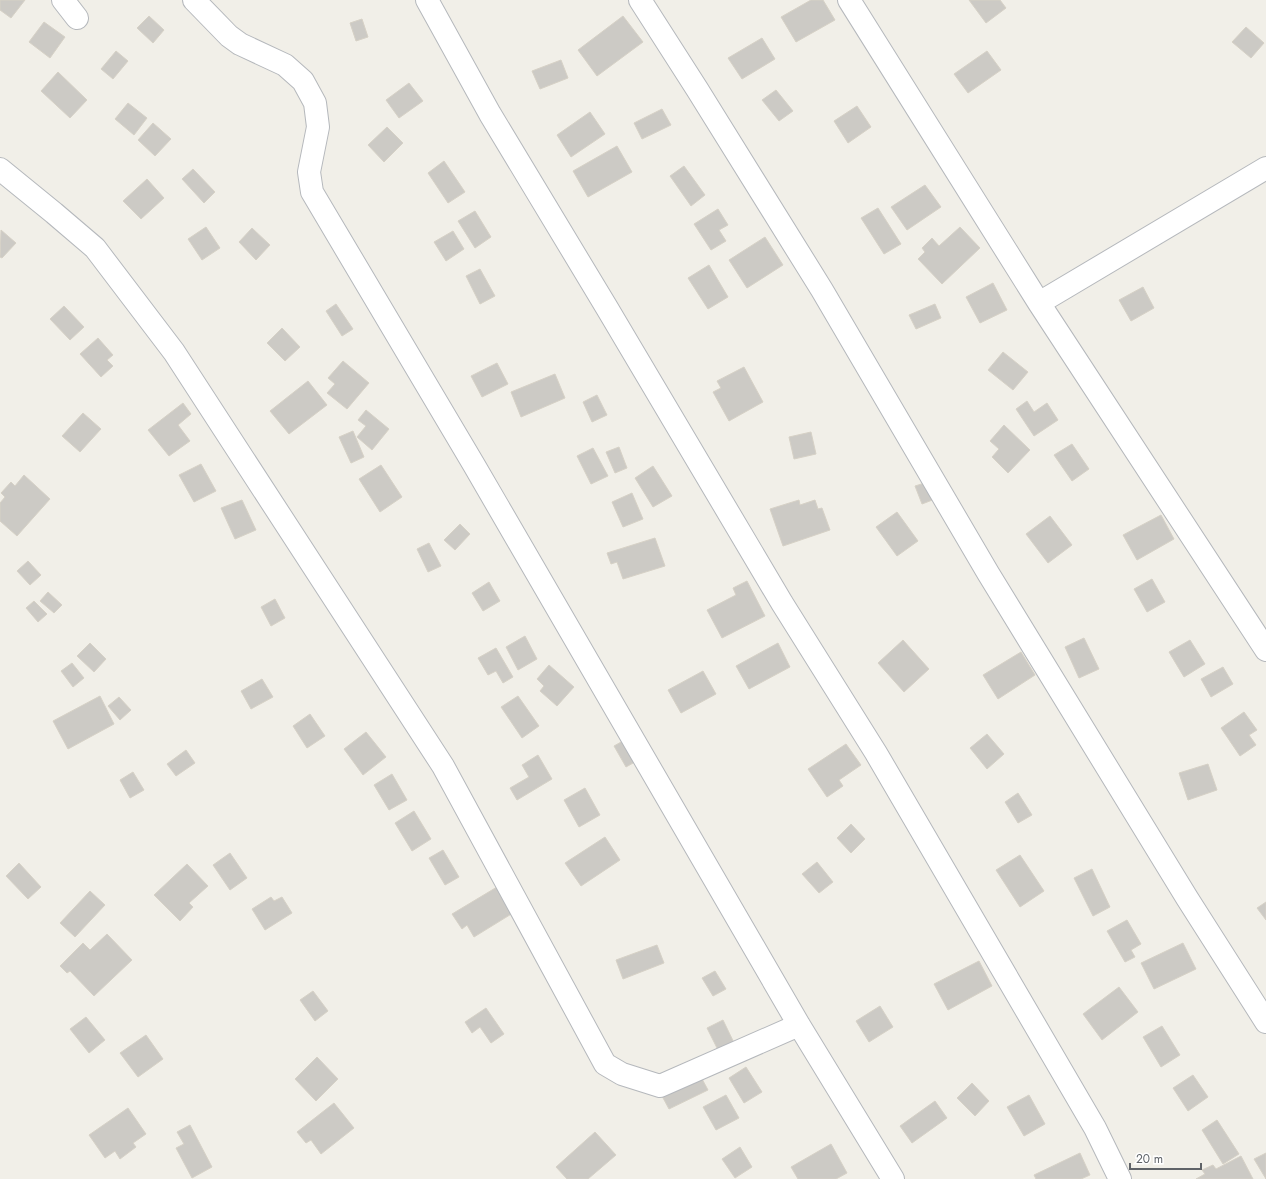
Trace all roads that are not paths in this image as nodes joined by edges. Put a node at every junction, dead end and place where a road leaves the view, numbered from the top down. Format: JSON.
{"nodes":[{"id":1,"x":63,"y":0,"type":"edge"},
{"id":2,"x":194,"y":0,"type":"edge"},
{"id":3,"x":427,"y":0,"type":"edge"},
{"id":4,"x":640,"y":0,"type":"edge"},
{"id":5,"x":849,"y":0,"type":"edge"},
{"id":6,"x":77,"y":18,"type":"dead end"},
{"id":7,"x":1266,"y":168,"type":"edge"},
{"id":8,"x":2,"y":174,"type":"edge"},
{"id":9,"x":1039,"y":303,"type":"junction"},
{"id":10,"x":1266,"y":650,"type":"edge"},
{"id":11,"x":1266,"y":1022,"type":"edge"},
{"id":12,"x":799,"y":1025,"type":"junction"},
{"id":13,"x":893,"y":1179,"type":"edge"},
{"id":14,"x":1120,"y":1179,"type":"edge"}],
"edges":[{"from":1,"to":6,"type":"street"},
{"from":2,"to":12,"type":"street"},
{"from":3,"to":14,"type":"street"},
{"from":4,"to":11,"type":"street"},
{"from":5,"to":9,"type":"street"},
{"from":7,"to":9,"type":"street"},
{"from":8,"to":12,"type":"street"},
{"from":9,"to":10,"type":"street"},
{"from":12,"to":13,"type":"street"}]}
